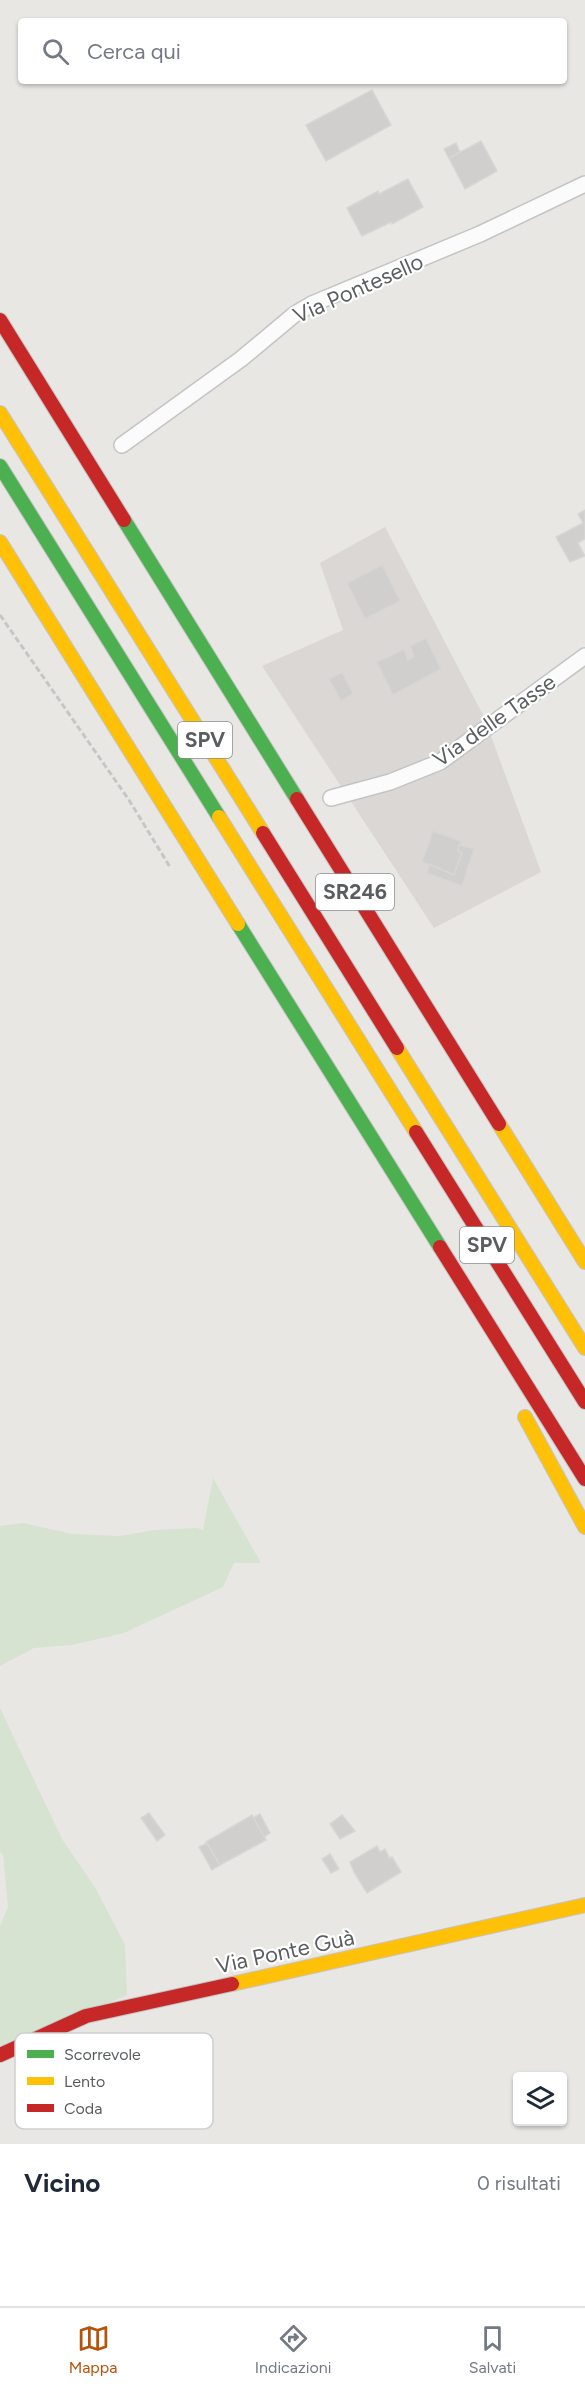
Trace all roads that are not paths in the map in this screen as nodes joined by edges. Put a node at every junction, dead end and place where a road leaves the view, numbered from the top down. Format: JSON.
{"nodes":[{"id":1,"x":585,"y":184,"type":"edge"},
{"id":2,"x":0,"y":320,"type":"edge"},
{"id":3,"x":0,"y":413,"type":"edge"},
{"id":4,"x":122,"y":445,"type":"dead end"},
{"id":5,"x":0,"y":466,"type":"edge"},
{"id":6,"x":0,"y":542,"type":"edge"},
{"id":7,"x":585,"y":656,"type":"edge"},
{"id":8,"x":331,"y":798,"type":"dead end"},
{"id":9,"x":529,"y":1171,"type":"junction"},
{"id":10,"x":427,"y":1229,"type":"junction"},
{"id":11,"x":585,"y":1243,"type":"edge"},
{"id":12,"x":585,"y":1262,"type":"edge"},
{"id":13,"x":585,"y":1348,"type":"edge"},
{"id":14,"x":496,"y":1363,"type":"dead end"},
{"id":15,"x":585,"y":1402,"type":"edge"},
{"id":16,"x":518,"y":1404,"type":"dead end"},
{"id":17,"x":585,"y":1479,"type":"edge"},
{"id":18,"x":585,"y":1527,"type":"edge"},
{"id":19,"x":585,"y":1905,"type":"edge"},
{"id":20,"x":49,"y":2033,"type":"edge"},
{"id":21,"x":15,"y":2048,"type":"edge"},
{"id":22,"x":0,"y":2055,"type":"edge"}],
"edges":[{"from":1,"to":4,"type":"street","name":"Via Pontesello"},
{"from":2,"to":9,"type":"main road","number":"SR246"},
{"from":3,"to":13,"type":"main road","number":"SPV"},
{"from":5,"to":15,"type":"main road","number":"SPV"},
{"from":6,"to":10,"type":"main road"},
{"from":7,"to":8,"type":"street","name":"Via delle Tasse"},
{"from":9,"to":11,"type":"main road"},
{"from":9,"to":12,"type":"main road","number":"SR246"},
{"from":10,"to":14,"type":"main road"},
{"from":10,"to":17,"type":"main road"},
{"from":16,"to":18,"type":"main road"},
{"from":19,"to":20,"type":"main road","name":"Via Ponte Guà"},
{"from":21,"to":22,"type":"main road","name":"Via Ponte Guà"}]}
